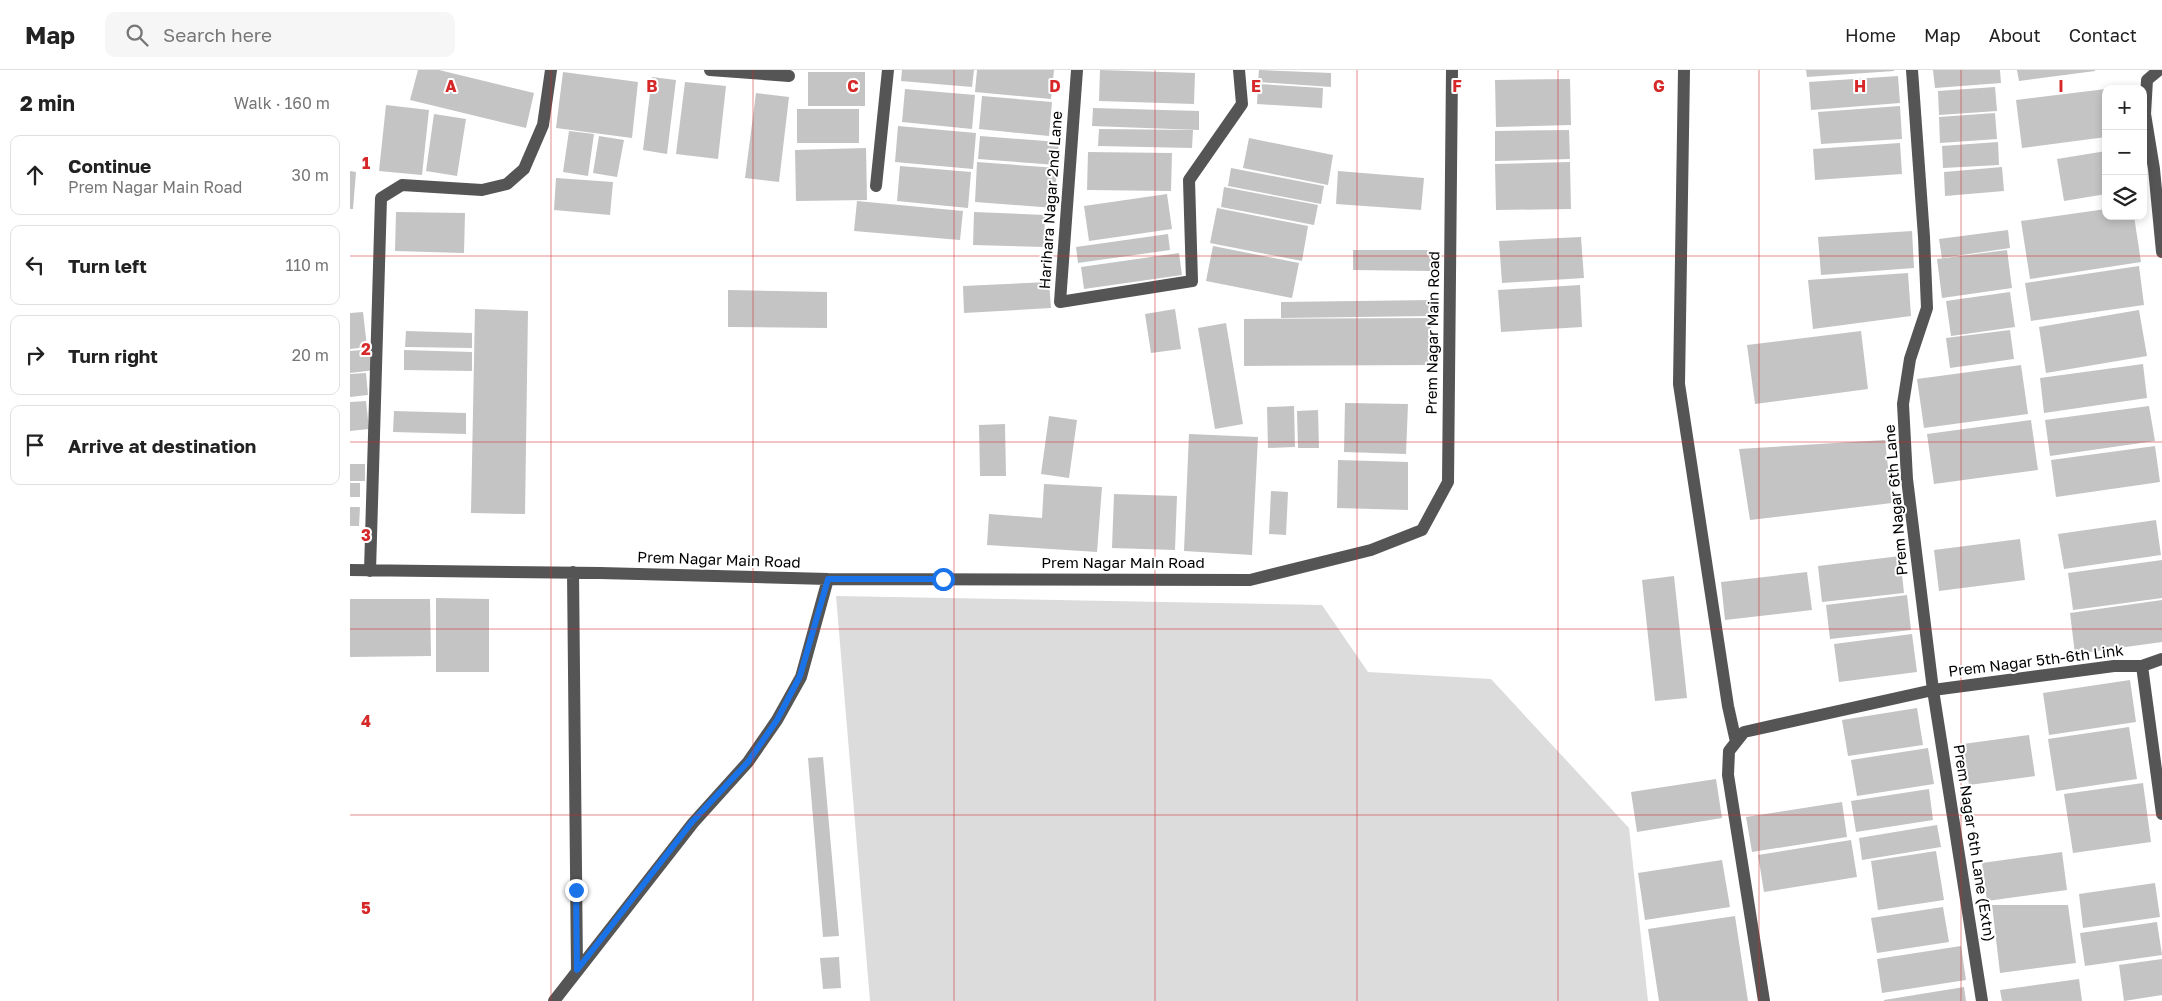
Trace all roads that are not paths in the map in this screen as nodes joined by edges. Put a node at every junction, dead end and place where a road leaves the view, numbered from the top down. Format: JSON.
{"nodes":[{"id":1,"x":551,"y":70,"type":"edge"},
{"id":2,"x":710,"y":70,"type":"edge"},
{"id":3,"x":888,"y":70,"type":"edge"},
{"id":4,"x":1077,"y":70,"type":"edge"},
{"id":5,"x":1239,"y":70,"type":"edge"},
{"id":6,"x":1452,"y":70,"type":"edge"},
{"id":7,"x":1684,"y":70,"type":"edge"},
{"id":8,"x":1912,"y":70,"type":"edge"},
{"id":9,"x":2159,"y":70,"type":"edge"},
{"id":10,"x":789,"y":76,"type":"dead end"},
{"id":11,"x":2158,"y":168,"type":"edge"},
{"id":12,"x":876,"y":186,"type":"dead end"},
{"id":13,"x":2162,"y":252,"type":"edge"},
{"id":14,"x":350,"y":570,"type":"edge"},
{"id":15,"x":370,"y":570,"type":"junction"},
{"id":16,"x":573,"y":572,"type":"junction"},
{"id":17,"x":828,"y":579,"type":"junction"},
{"id":18,"x":2162,"y":660,"type":"edge"},
{"id":19,"x":2142,"y":666,"type":"junction"},
{"id":20,"x":1933,"y":690,"type":"junction"},
{"id":21,"x":1736,"y":742,"type":"junction"},
{"id":22,"x":2162,"y":814,"type":"edge"},
{"id":23,"x":577,"y":970,"type":"junction"},
{"id":24,"x":554,"y":1001,"type":"edge"},
{"id":25,"x":1764,"y":1001,"type":"edge"},
{"id":26,"x":1982,"y":1001,"type":"edge"}],
"edges":[{"from":1,"to":15,"type":"street"},
{"from":2,"to":10,"type":"street"},
{"from":3,"to":12,"type":"street"},
{"from":4,"to":5,"type":"street","name":"Harihara Nagar 2nd Lane"},
{"from":6,"to":17,"type":"street","name":"Prem Nagar Main Road"},
{"from":7,"to":21,"type":"street"},
{"from":8,"to":20,"type":"street","name":"Prem Nagar 6th Lane"},
{"from":9,"to":11,"type":"street"},
{"from":11,"to":13,"type":"street"},
{"from":14,"to":15,"type":"street","name":"Prem Nagar Main Road"},
{"from":15,"to":16,"type":"street","name":"Prem Nagar Main Road"},
{"from":16,"to":17,"type":"street","name":"Prem Nagar Main Road"},
{"from":16,"to":23,"type":"street"},
{"from":17,"to":23,"type":"street"},
{"from":18,"to":19,"type":"street","name":"Prem Nagar 5th-6th Link"},
{"from":19,"to":20,"type":"street","name":"Prem Nagar 5th-6th Link"},
{"from":19,"to":22,"type":"street"},
{"from":20,"to":21,"type":"street","name":"Prem Nagar 5th-6th Link"},
{"from":20,"to":26,"type":"street","name":"Prem Nagar 6th Lane (Extn)"},
{"from":21,"to":25,"type":"street"},
{"from":23,"to":24,"type":"street"}]}
